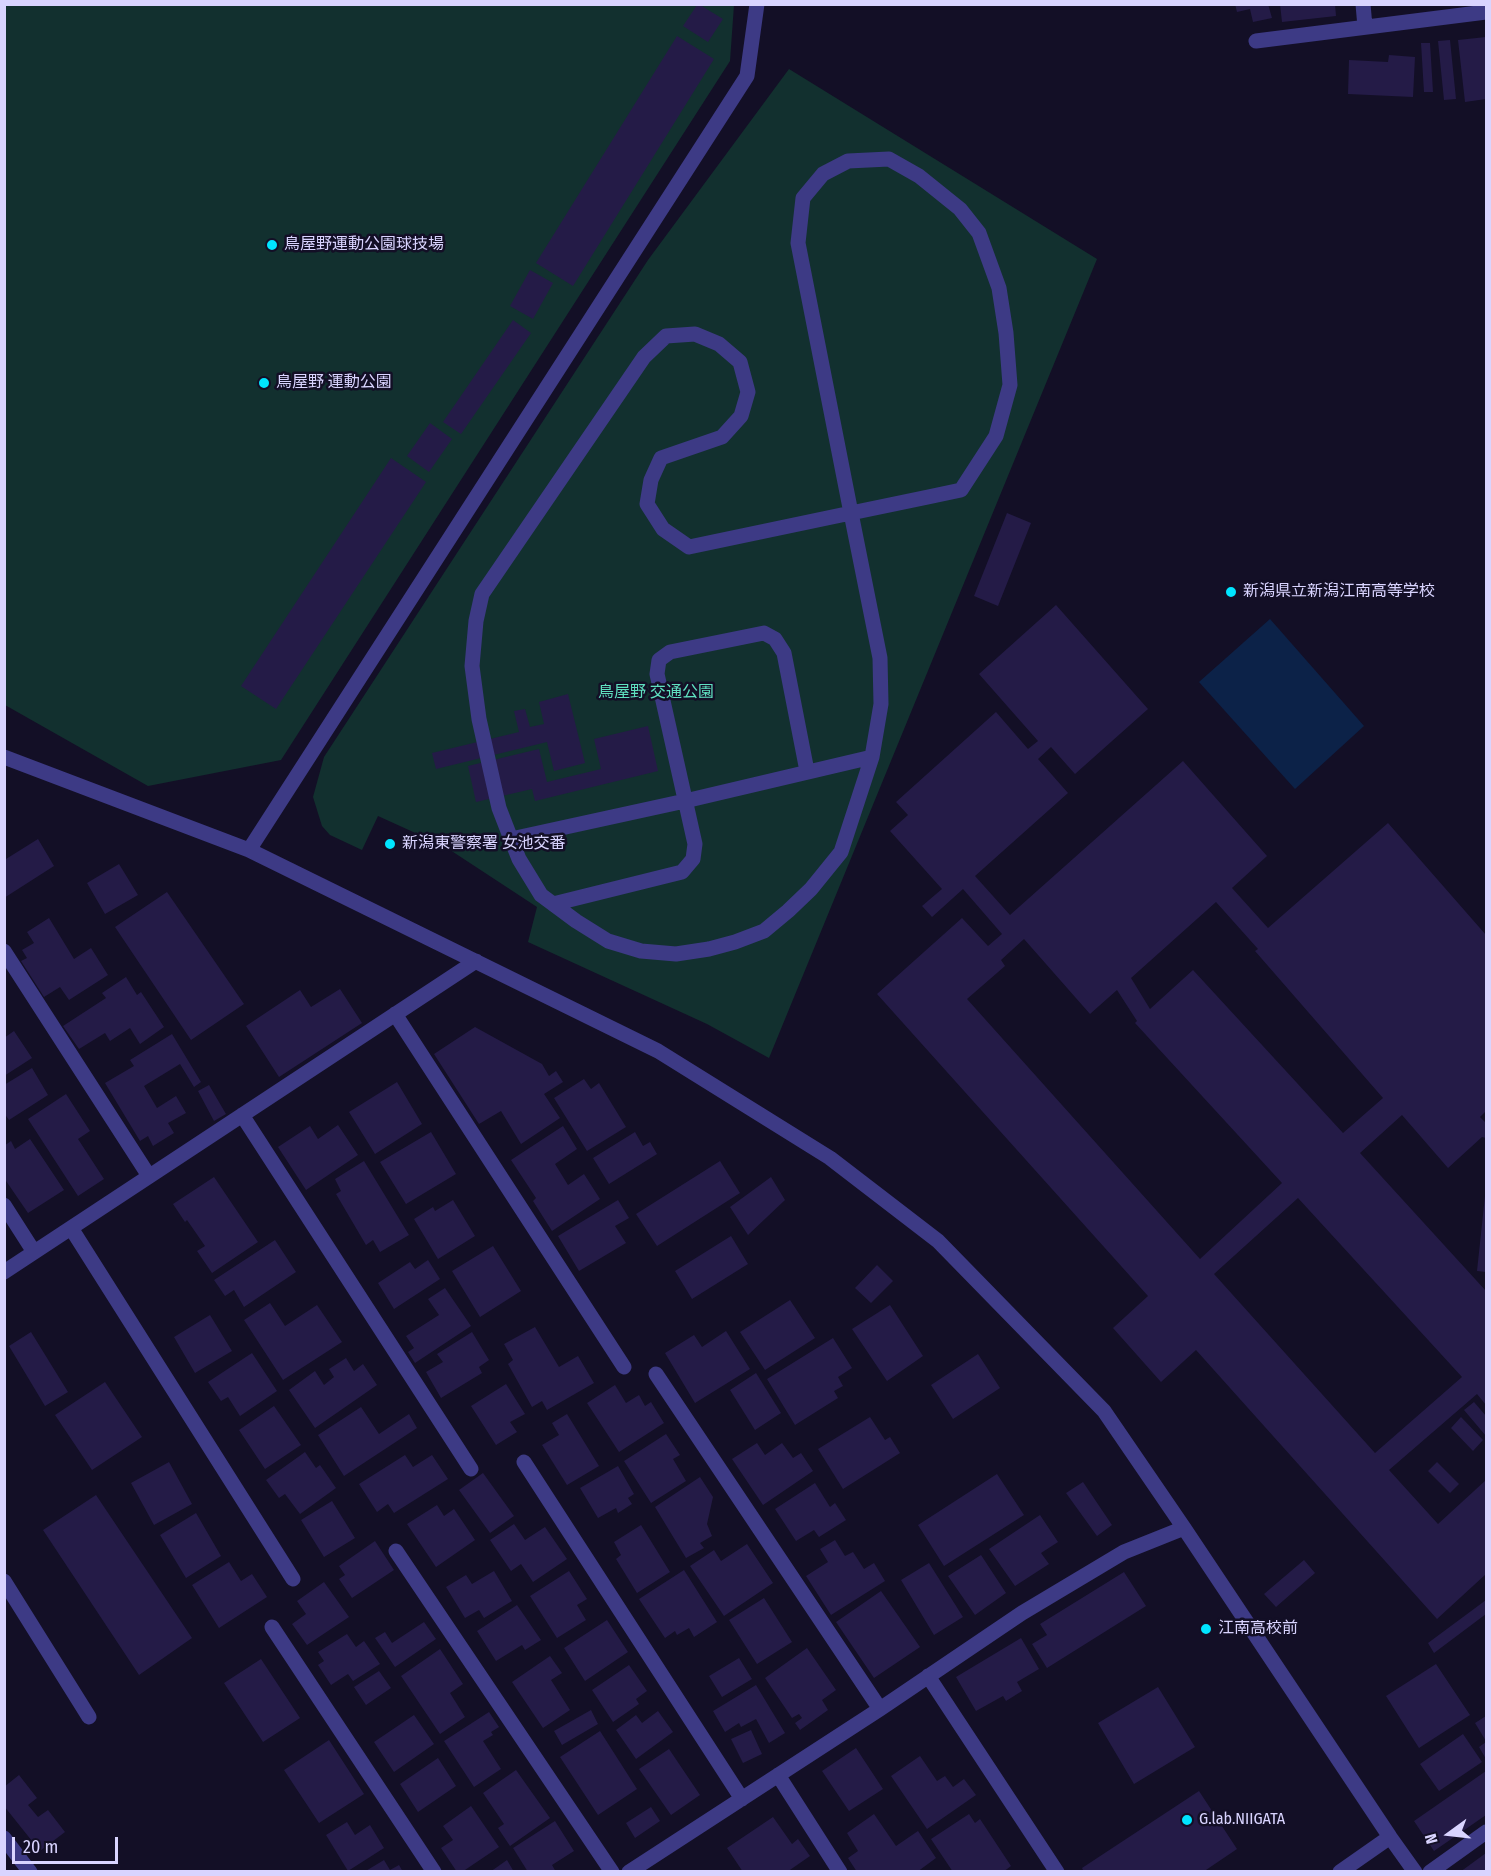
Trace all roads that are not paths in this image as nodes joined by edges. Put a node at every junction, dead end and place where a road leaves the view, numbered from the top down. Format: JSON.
{"nodes":[{"id":1,"x":757,"y":4,"type":"edge"},
{"id":2,"x":1363,"y":4,"type":"edge"},
{"id":3,"x":1486,"y":12,"type":"edge"},
{"id":4,"x":1365,"y":27,"type":"junction"},
{"id":5,"x":1256,"y":41,"type":"dead end"},
{"id":6,"x":851,"y":513,"type":"junction"},
{"id":7,"x":4,"y":757,"type":"edge"},
{"id":8,"x":872,"y":757,"type":"junction"},
{"id":9,"x":807,"y":771,"type":"junction"},
{"id":10,"x":685,"y":801,"type":"junction"},
{"id":11,"x":511,"y":839,"type":"junction"},
{"id":12,"x":249,"y":850,"type":"junction"},
{"id":13,"x":553,"y":904,"type":"junction"},
{"id":14,"x":4,"y":951,"type":"edge"},
{"id":15,"x":476,"y":961,"type":"junction"},
{"id":16,"x":395,"y":1014,"type":"junction"},
{"id":17,"x":242,"y":1116,"type":"junction"},
{"id":18,"x":149,"y":1176,"type":"junction"},
{"id":19,"x":4,"y":1205,"type":"edge"},
{"id":20,"x":71,"y":1228,"type":"junction"},
{"id":21,"x":34,"y":1252,"type":"junction"},
{"id":22,"x":4,"y":1272,"type":"edge"},
{"id":23,"x":624,"y":1367,"type":"dead end"},
{"id":24,"x":656,"y":1374,"type":"dead end"},
{"id":25,"x":524,"y":1462,"type":"dead end"},
{"id":26,"x":471,"y":1469,"type":"dead end"},
{"id":27,"x":1184,"y":1528,"type":"junction"},
{"id":28,"x":396,"y":1551,"type":"dead end"},
{"id":29,"x":293,"y":1579,"type":"dead end"},
{"id":30,"x":4,"y":1581,"type":"edge"},
{"id":31,"x":272,"y":1627,"type":"dead end"},
{"id":32,"x":928,"y":1676,"type":"junction"},
{"id":33,"x":879,"y":1709,"type":"junction"},
{"id":34,"x":89,"y":1717,"type":"dead end"},
{"id":35,"x":778,"y":1775,"type":"junction"},
{"id":36,"x":742,"y":1799,"type":"junction"},
{"id":37,"x":1486,"y":1832,"type":"edge"},
{"id":38,"x":1390,"y":1837,"type":"junction"},
{"id":39,"x":4,"y":1838,"type":"edge"},
{"id":40,"x":631,"y":1871,"type":"edge"},
{"id":41,"x":30,"y":1872,"type":"edge"},
{"id":42,"x":435,"y":1872,"type":"edge"},
{"id":43,"x":612,"y":1872,"type":"edge"},
{"id":44,"x":840,"y":1872,"type":"edge"},
{"id":45,"x":1057,"y":1872,"type":"edge"},
{"id":46,"x":1340,"y":1872,"type":"edge"},
{"id":47,"x":1415,"y":1872,"type":"edge"},
{"id":48,"x":1431,"y":1872,"type":"edge"}],
"edges":[{"from":1,"to":12,"type":"street"},
{"from":2,"to":4,"type":"street"},
{"from":3,"to":4,"type":"street"},
{"from":4,"to":5,"type":"street"},
{"from":6,"to":6,"type":"street"},
{"from":6,"to":8,"type":"street"},
{"from":6,"to":11,"type":"street"},
{"from":7,"to":12,"type":"street"},
{"from":8,"to":9,"type":"street"},
{"from":8,"to":13,"type":"street"},
{"from":9,"to":10,"type":"street"},
{"from":9,"to":10,"type":"street"},
{"from":10,"to":11,"type":"street"},
{"from":10,"to":13,"type":"street"},
{"from":11,"to":13,"type":"street"},
{"from":12,"to":15,"type":"street"},
{"from":14,"to":18,"type":"street"},
{"from":15,"to":16,"type":"street"},
{"from":15,"to":27,"type":"street"},
{"from":16,"to":17,"type":"street"},
{"from":16,"to":23,"type":"street"},
{"from":17,"to":18,"type":"street"},
{"from":17,"to":26,"type":"street"},
{"from":18,"to":20,"type":"street"},
{"from":19,"to":21,"type":"street"},
{"from":20,"to":21,"type":"street"},
{"from":20,"to":29,"type":"street"},
{"from":21,"to":22,"type":"street"},
{"from":24,"to":33,"type":"street"},
{"from":25,"to":36,"type":"street"},
{"from":27,"to":32,"type":"street"},
{"from":27,"to":38,"type":"street"},
{"from":28,"to":43,"type":"street"},
{"from":30,"to":34,"type":"street"},
{"from":31,"to":42,"type":"street"},
{"from":32,"to":33,"type":"street"},
{"from":32,"to":45,"type":"street"},
{"from":33,"to":35,"type":"street"},
{"from":35,"to":36,"type":"street"},
{"from":35,"to":44,"type":"street"},
{"from":36,"to":40,"type":"street"},
{"from":37,"to":48,"type":"street"},
{"from":38,"to":46,"type":"street"},
{"from":38,"to":47,"type":"street"},
{"from":39,"to":41,"type":"street"}]}
